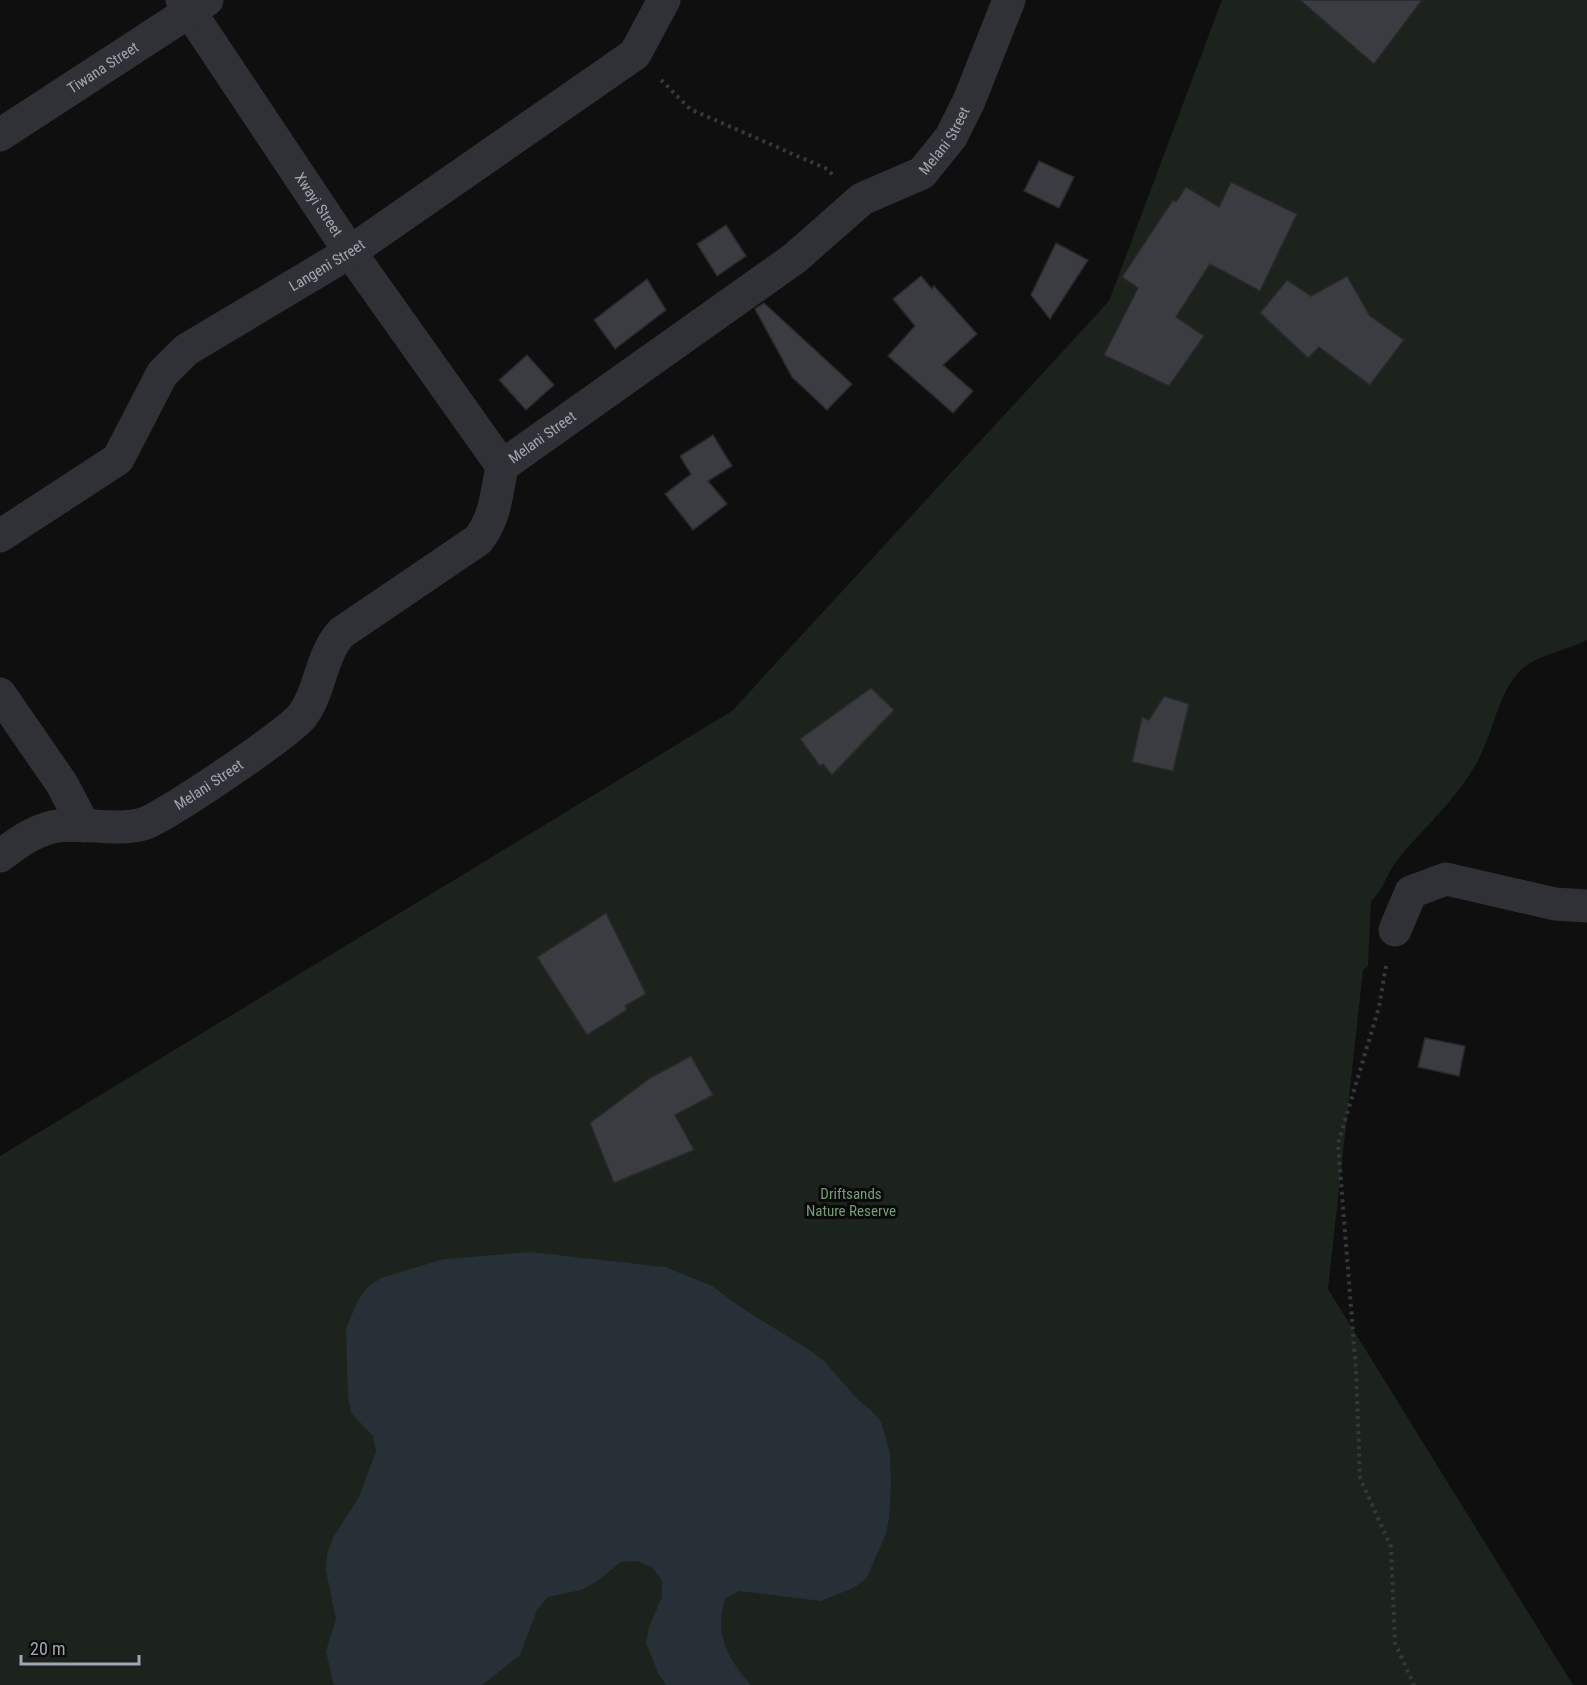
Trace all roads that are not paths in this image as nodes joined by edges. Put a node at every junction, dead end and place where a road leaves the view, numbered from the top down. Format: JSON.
{"nodes":[{"id":1,"x":664,"y":0,"type":"edge"},
{"id":2,"x":1010,"y":0,"type":"edge"},
{"id":3,"x":193,"y":4,"type":"edge"},
{"id":4,"x":0,"y":135,"type":"edge"},
{"id":5,"x":350,"y":252,"type":"junction"},
{"id":6,"x":502,"y":466,"type":"junction"},
{"id":7,"x":0,"y":536,"type":"edge"},
{"id":8,"x":0,"y":694,"type":"edge"},
{"id":9,"x":84,"y":826,"type":"junction"},
{"id":10,"x":0,"y":856,"type":"edge"},
{"id":11,"x":1587,"y":906,"type":"edge"},
{"id":12,"x":1395,"y":930,"type":"road end"}],
"edges":[{"from":1,"to":5,"type":"street","name":"Langeni Street"},
{"from":2,"to":6,"type":"street","name":"Melani Street"},
{"from":3,"to":4,"type":"street","name":"Tiwana Street"},
{"from":3,"to":5,"type":"street","name":"Xwayi Street"},
{"from":5,"to":6,"type":"street","name":"Xwayi Street"},
{"from":5,"to":7,"type":"street","name":"Langeni Street"},
{"from":6,"to":9,"type":"street","name":"Melani Street"},
{"from":8,"to":9,"type":"street"},
{"from":9,"to":10,"type":"street","name":"Melani Street"},
{"from":11,"to":12,"type":"street"}]}
